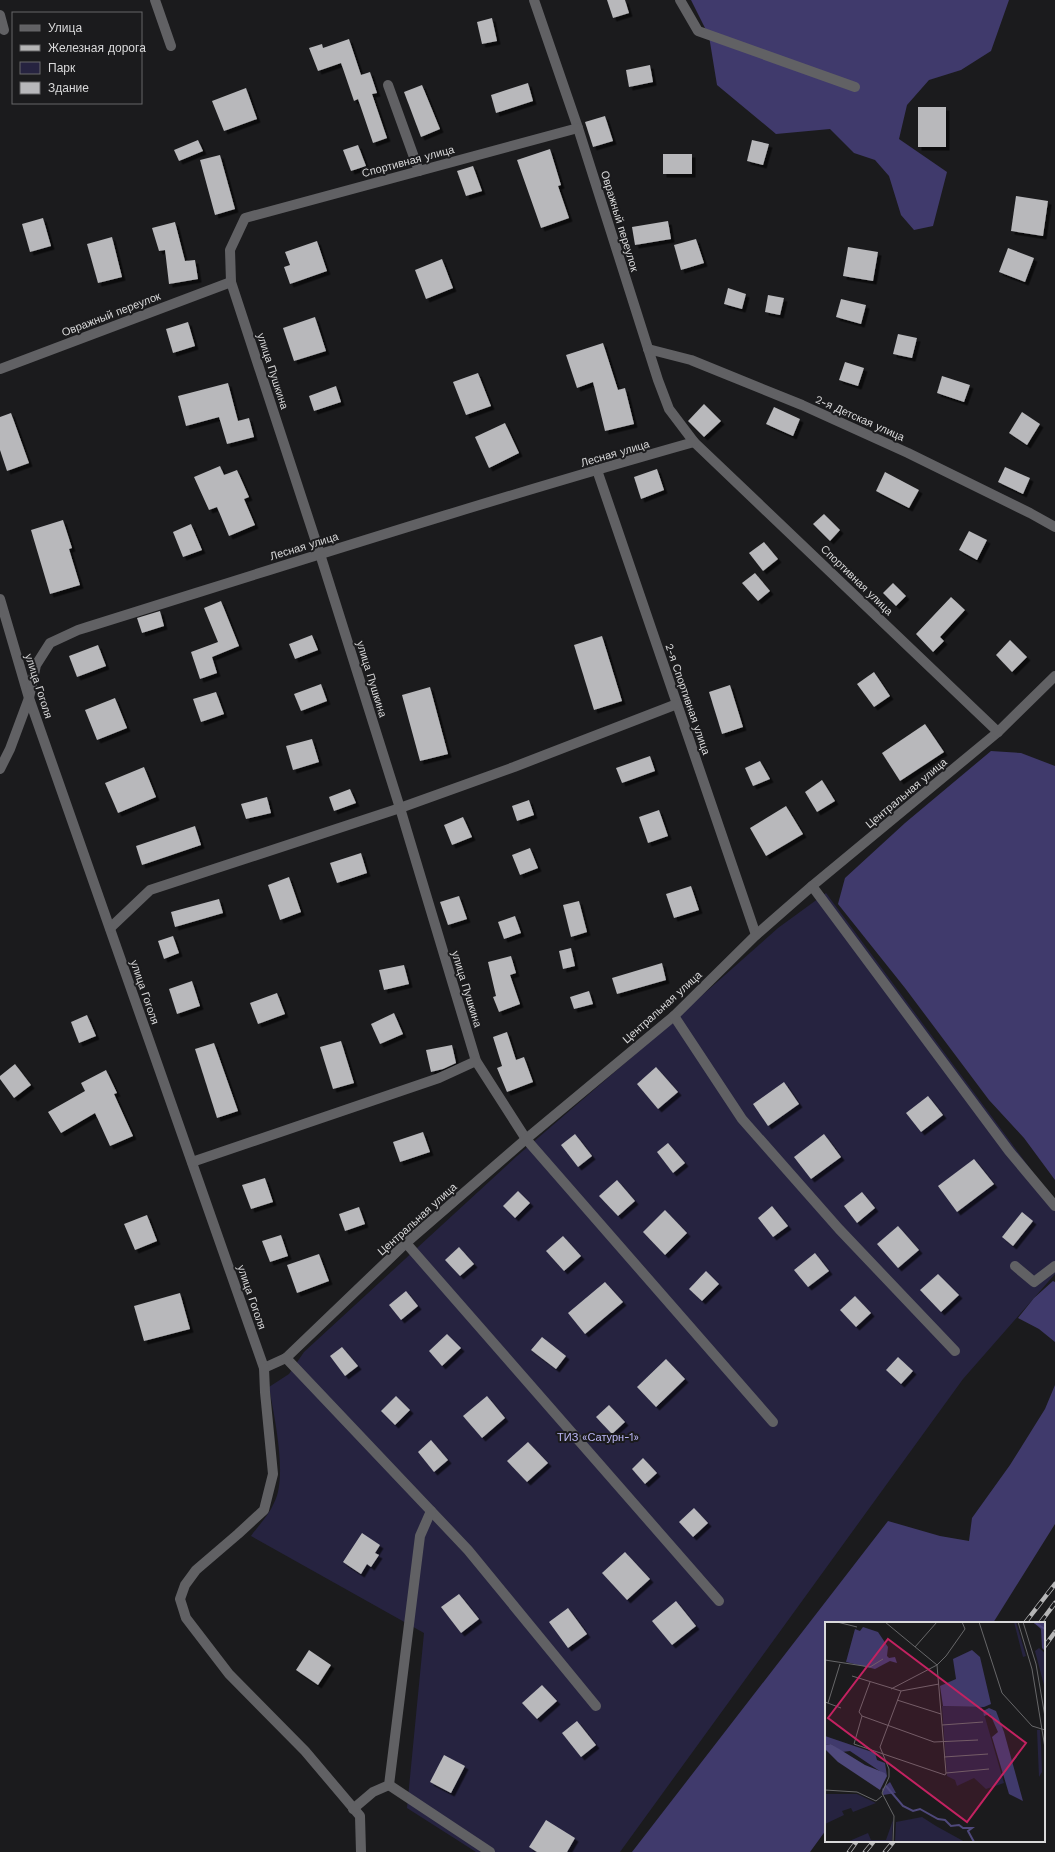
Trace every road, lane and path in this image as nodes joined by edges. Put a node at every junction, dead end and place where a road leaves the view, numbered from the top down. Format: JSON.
{"nodes":[{"id":1,"x":155,"y":0,"type":"edge"},
{"id":2,"x":534,"y":0,"type":"edge"},
{"id":3,"x":680,"y":0,"type":"edge"},
{"id":4,"x":0,"y":15,"type":"edge"},
{"id":5,"x":4,"y":30,"type":"dead end"},
{"id":6,"x":171,"y":46,"type":"dead end"},
{"id":7,"x":388,"y":85,"type":"dead end"},
{"id":8,"x":855,"y":87,"type":"dead end"},
{"id":9,"x":578,"y":128,"type":"junction"},
{"id":10,"x":419,"y":171,"type":"junction"},
{"id":11,"x":245,"y":218,"type":"joint"},
{"id":12,"x":231,"y":282,"type":"junction"},
{"id":13,"x":648,"y":350,"type":"junction"},
{"id":14,"x":0,"y":369,"type":"edge"},
{"id":15,"x":697,"y":444,"type":"junction"},
{"id":16,"x":597,"y":470,"type":"junction"},
{"id":17,"x":1055,"y":527,"type":"edge"},
{"id":18,"x":320,"y":554,"type":"junction"},
{"id":19,"x":0,"y":599,"type":"edge"},
{"id":20,"x":1055,"y":676,"type":"edge"},
{"id":21,"x":29,"y":698,"type":"junction"},
{"id":22,"x":677,"y":704,"type":"junction"},
{"id":23,"x":998,"y":732,"type":"junction"},
{"id":24,"x":0,"y":769,"type":"edge"},
{"id":25,"x":400,"y":808,"type":"junction"},
{"id":26,"x":812,"y":886,"type":"junction"},
{"id":27,"x":110,"y":928,"type":"junction"},
{"id":28,"x":756,"y":935,"type":"junction"},
{"id":29,"x":674,"y":1016,"type":"junction"},
{"id":30,"x":476,"y":1061,"type":"junction"},
{"id":31,"x":526,"y":1139,"type":"junction"},
{"id":32,"x":192,"y":1162,"type":"junction"},
{"id":33,"x":1055,"y":1206,"type":"edge"},
{"id":34,"x":406,"y":1243,"type":"junction"},
{"id":35,"x":1015,"y":1266,"type":"dead end"},
{"id":36,"x":1055,"y":1266,"type":"edge"},
{"id":37,"x":955,"y":1351,"type":"dead end"},
{"id":38,"x":286,"y":1358,"type":"junction"},
{"id":39,"x":264,"y":1368,"type":"junction"},
{"id":40,"x":773,"y":1422,"type":"dead end"},
{"id":41,"x":431,"y":1511,"type":"junction"},
{"id":42,"x":719,"y":1601,"type":"dead end"},
{"id":43,"x":596,"y":1706,"type":"dead end"},
{"id":44,"x":388,"y":1785,"type":"junction"},
{"id":45,"x":353,"y":1809,"type":"junction"},
{"id":46,"x":361,"y":1852,"type":"edge"},
{"id":47,"x":490,"y":1852,"type":"edge"}],
"edges":[{"from":1,"to":6,"type":"street"},
{"from":2,"to":9,"type":"street","name":"Овражный переулок"},
{"from":3,"to":8,"type":"street"},
{"from":4,"to":5,"type":"street"},
{"from":7,"to":10,"type":"street"},
{"from":9,"to":10,"type":"street","name":"Спортивная улица"},
{"from":9,"to":13,"type":"street","name":"Овражный переулок"},
{"from":10,"to":11,"type":"street","name":"Спортивная улица"},
{"from":11,"to":12,"type":"street","name":"улица Пушкина"},
{"from":12,"to":14,"type":"street","name":"Овражный переулок"},
{"from":12,"to":18,"type":"street","name":"улица Пушкина"},
{"from":13,"to":15,"type":"street","name":"Овражный переулок"},
{"from":13,"to":17,"type":"street","name":"2-я Детская улица"},
{"from":15,"to":16,"type":"street","name":"Лесная улица"},
{"from":15,"to":23,"type":"street","name":"Спортивная улица"},
{"from":16,"to":18,"type":"street","name":"Лесная улица"},
{"from":16,"to":22,"type":"street","name":"2-я Спортивная улица"},
{"from":18,"to":21,"type":"street","name":"Лесная улица"},
{"from":18,"to":25,"type":"street","name":"улица Пушкина"},
{"from":19,"to":21,"type":"street","name":"улица Гоголя"},
{"from":20,"to":23,"type":"street","name":"Центральная улица"},
{"from":21,"to":24,"type":"street","name":"Лесная улица"},
{"from":21,"to":27,"type":"street","name":"улица Гоголя"},
{"from":22,"to":25,"type":"street"},
{"from":22,"to":28,"type":"street","name":"2-я Спортивная улица"},
{"from":23,"to":26,"type":"street","name":"Центральная улица"},
{"from":25,"to":27,"type":"street"},
{"from":25,"to":30,"type":"street","name":"улица Пушкина"},
{"from":26,"to":28,"type":"street","name":"Центральная улица"},
{"from":26,"to":33,"type":"street"},
{"from":27,"to":32,"type":"street","name":"улица Гоголя"},
{"from":28,"to":29,"type":"street","name":"Центральная улица"},
{"from":29,"to":31,"type":"street","name":"Центральная улица"},
{"from":29,"to":37,"type":"street"},
{"from":30,"to":31,"type":"street","name":"улица Пушкина"},
{"from":30,"to":32,"type":"street"},
{"from":31,"to":34,"type":"street","name":"Центральная улица"},
{"from":31,"to":40,"type":"street","name":"улица Пушкина"},
{"from":32,"to":39,"type":"street","name":"улица Гоголя"},
{"from":34,"to":38,"type":"street","name":"Центральная улица"},
{"from":34,"to":42,"type":"street"},
{"from":35,"to":36,"type":"street"},
{"from":38,"to":39,"type":"street"},
{"from":38,"to":41,"type":"street"},
{"from":39,"to":45,"type":"street","name":"улица Гоголя"},
{"from":41,"to":43,"type":"street"},
{"from":41,"to":44,"type":"street"},
{"from":44,"to":45,"type":"street"},
{"from":44,"to":47,"type":"street"},
{"from":45,"to":46,"type":"street","name":"улица Гоголя"}]}
